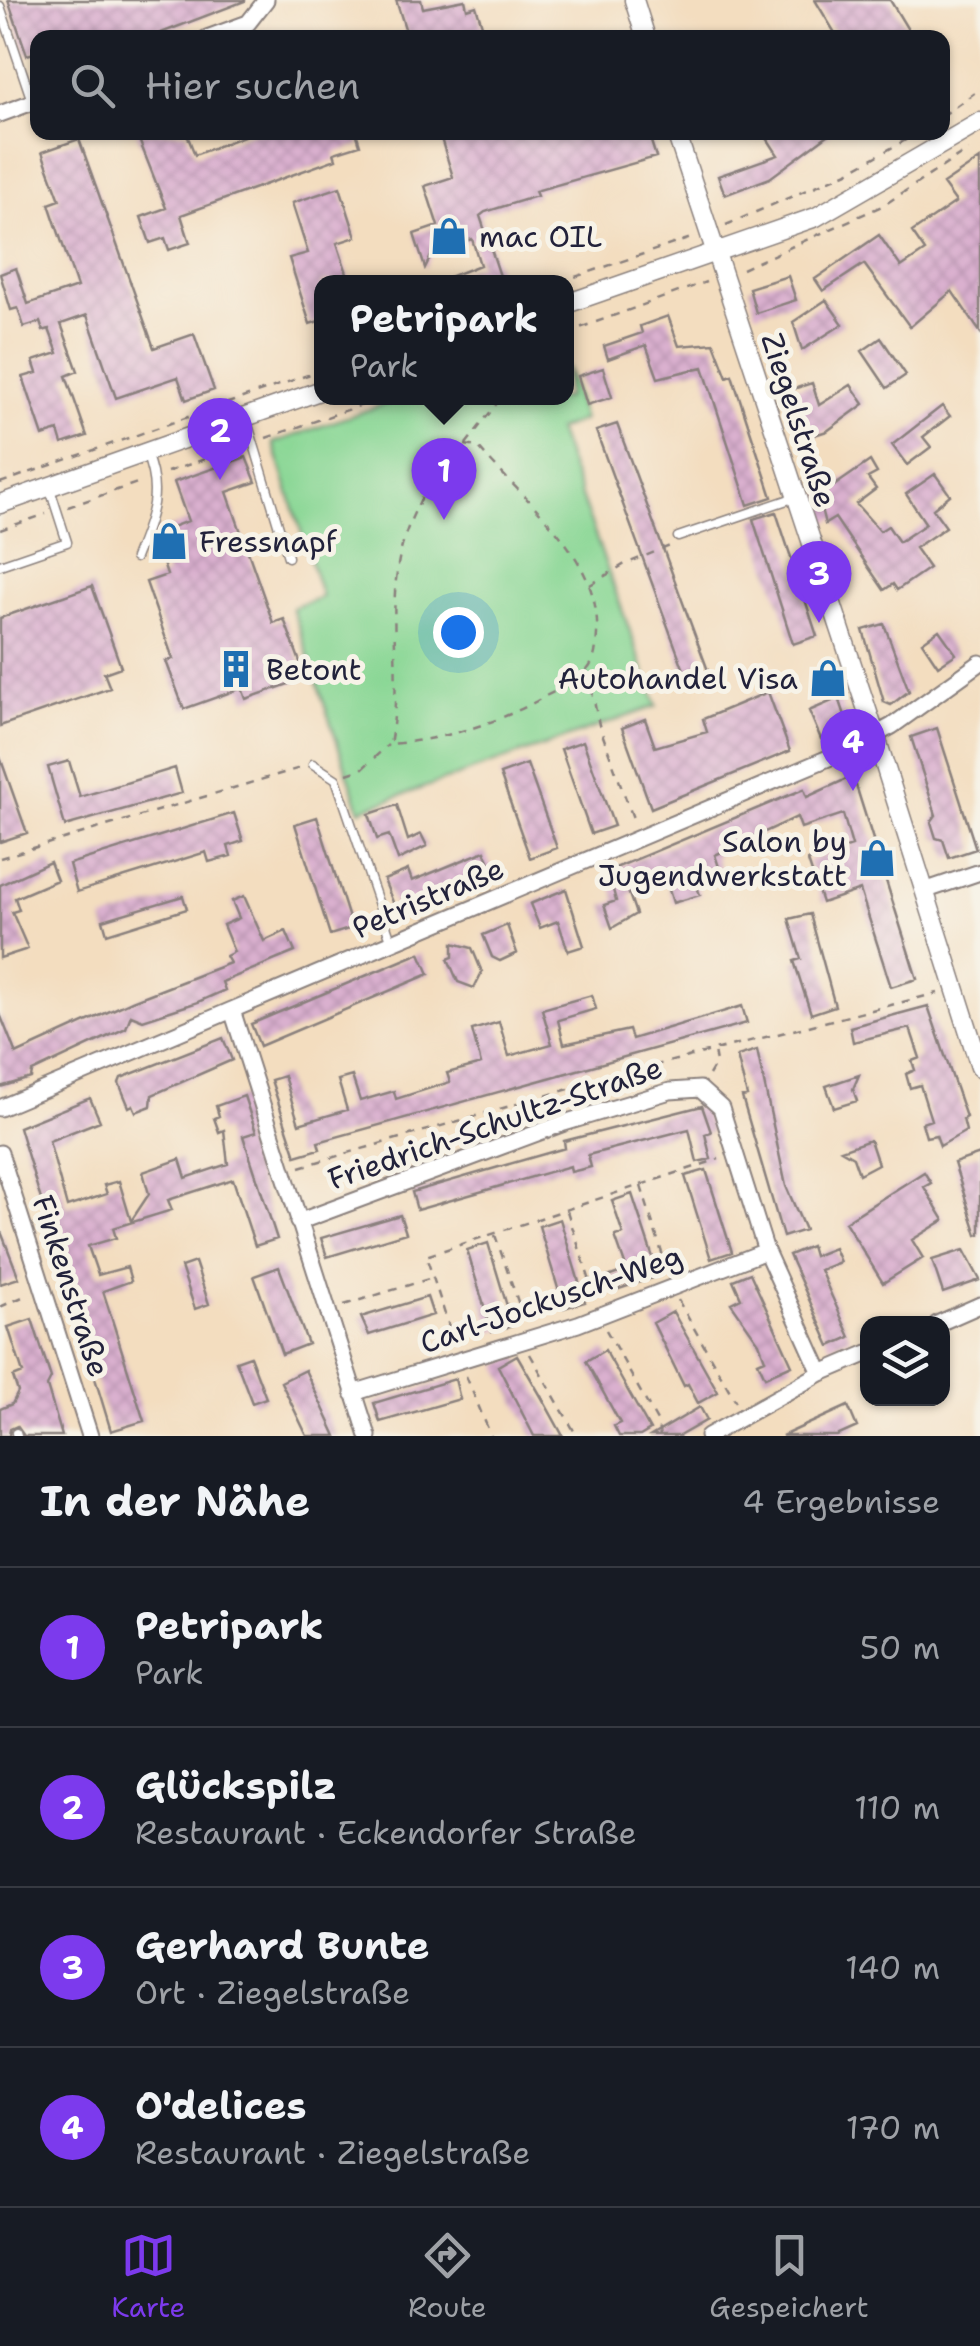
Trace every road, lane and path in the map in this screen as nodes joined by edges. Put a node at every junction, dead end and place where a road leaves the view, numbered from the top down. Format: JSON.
{"nodes":[{"id":1,"x":266,"y":0,"type":"edge"},
{"id":2,"x":634,"y":0,"type":"edge"},
{"id":3,"x":0,"y":6,"type":"edge"},
{"id":4,"x":228,"y":30,"type":"edge"},
{"id":5,"x":643,"y":30,"type":"edge"},
{"id":6,"x":30,"y":87,"type":"edge"},
{"id":7,"x":980,"y":89,"type":"edge"},
{"id":8,"x":30,"y":103,"type":"edge"},
{"id":9,"x":950,"y":110,"type":"edge"},
{"id":10,"x":0,"y":114,"type":"edge"},
{"id":11,"x":980,"y":122,"type":"edge"},
{"id":12,"x":950,"y":139,"type":"edge"},
{"id":13,"x":679,"y":140,"type":"edge"},
{"id":14,"x":906,"y":140,"type":"edge"},
{"id":15,"x":949,"y":140,"type":"edge"},
{"id":16,"x":708,"y":232,"type":"junction"},
{"id":17,"x":715,"y":254,"type":"junction"},
{"id":18,"x":574,"y":277,"type":"edge"},
{"id":19,"x":723,"y":277,"type":"junction"},
{"id":20,"x":574,"y":301,"type":"edge"},
{"id":21,"x":574,"y":331,"type":"edge"},
{"id":22,"x":314,"y":373,"type":"edge"},
{"id":23,"x":314,"y":393,"type":"edge"},
{"id":24,"x":362,"y":405,"type":"edge"},
{"id":25,"x":496,"y":405,"type":"edge"},
{"id":26,"x":246,"y":417,"type":"junction"},
{"id":27,"x":255,"y":442,"type":"junction"},
{"id":28,"x":466,"y":445,"type":"junction"},
{"id":29,"x":145,"y":452,"type":"junction"},
{"id":30,"x":155,"y":476,"type":"junction"},
{"id":31,"x":0,"y":483,"type":"edge"},
{"id":32,"x":49,"y":486,"type":"junction"},
{"id":33,"x":796,"y":498,"type":"junction"},
{"id":34,"x":0,"y":504,"type":"edge"},
{"id":35,"x":57,"y":510,"type":"junction"},
{"id":36,"x":0,"y":530,"type":"edge"},
{"id":37,"x":678,"y":538,"type":"joint"},
{"id":38,"x":288,"y":557,"type":"dead end"},
{"id":39,"x":135,"y":558,"type":"dead end"},
{"id":40,"x":0,"y":564,"type":"edge"},
{"id":41,"x":590,"y":585,"type":"junction"},
{"id":42,"x":980,"y":663,"type":"edge"},
{"id":43,"x":588,"y":670,"type":"junction"},
{"id":44,"x":876,"y":734,"type":"junction"},
{"id":45,"x":390,"y":744,"type":"junction"},
{"id":46,"x":314,"y":764,"type":"joint"},
{"id":47,"x":336,"y":779,"type":"junction"},
{"id":48,"x":641,"y":838,"type":"junction"},
{"id":49,"x":0,"y":858,"type":"edge"},
{"id":50,"x":980,"y":872,"type":"edge"},
{"id":51,"x":924,"y":891,"type":"junction"},
{"id":52,"x":392,"y":943,"type":"junction"},
{"id":53,"x":954,"y":989,"type":"junction"},
{"id":54,"x":232,"y":1010,"type":"junction"},
{"id":55,"x":976,"y":1043,"type":"edge"},
{"id":56,"x":714,"y":1050,"type":"junction"},
{"id":57,"x":980,"y":1067,"type":"edge"},
{"id":58,"x":705,"y":1092,"type":"junction"},
{"id":59,"x":0,"y":1108,"type":"edge"},
{"id":60,"x":0,"y":1154,"type":"edge"},
{"id":61,"x":735,"y":1154,"type":"junction"},
{"id":62,"x":282,"y":1172,"type":"junction"},
{"id":63,"x":640,"y":1185,"type":"junction"},
{"id":64,"x":298,"y":1222,"type":"junction"},
{"id":65,"x":766,"y":1251,"type":"junction"},
{"id":66,"x":433,"y":1278,"type":"junction"},
{"id":67,"x":673,"y":1287,"type":"junction"},
{"id":68,"x":42,"y":1288,"type":"junction"},
{"id":69,"x":980,"y":1305,"type":"edge"},
{"id":70,"x":0,"y":1308,"type":"edge"},
{"id":71,"x":327,"y":1311,"type":"junction"},
{"id":72,"x":950,"y":1318,"type":"edge"},
{"id":73,"x":860,"y":1356,"type":"edge"},
{"id":74,"x":460,"y":1361,"type":"junction"},
{"id":75,"x":821,"y":1373,"type":"junction"},
{"id":76,"x":354,"y":1393,"type":"junction"},
{"id":77,"x":744,"y":1416,"type":"junction"},
{"id":78,"x":490,"y":1434,"type":"edge"},
{"id":79,"x":90,"y":1436,"type":"edge"},
{"id":80,"x":368,"y":1436,"type":"edge"},
{"id":81,"x":482,"y":1436,"type":"edge"},
{"id":82,"x":708,"y":1436,"type":"edge"}],
"edges":[{"from":1,"to":4,"type":"street"},
{"from":2,"to":5,"type":"street"},
{"from":3,"to":6,"type":"lane"},
{"from":7,"to":9,"type":"path"},
{"from":8,"to":10,"type":"street"},
{"from":11,"to":12,"type":"street"},
{"from":13,"to":16,"type":"street","name":"Ziegelstraße"},
{"from":14,"to":16,"type":"path"},
{"from":15,"to":17,"type":"street"},
{"from":16,"to":17,"type":"street","name":"Ziegelstraße"},
{"from":16,"to":18,"type":"path"},
{"from":17,"to":19,"type":"street","name":"Ziegelstraße"},
{"from":17,"to":20,"type":"street"},
{"from":19,"to":21,"type":"path"},
{"from":19,"to":33,"type":"street","name":"Ziegelstraße"},
{"from":22,"to":31,"type":"path"},
{"from":23,"to":26,"type":"street"},
{"from":24,"to":27,"type":"path"},
{"from":25,"to":28,"type":"path"},
{"from":26,"to":27,"type":"lane"},
{"from":26,"to":29,"type":"street"},
{"from":27,"to":30,"type":"path"},
{"from":27,"to":38,"type":"lane"},
{"from":28,"to":41,"type":"path"},
{"from":28,"to":45,"type":"path"},
{"from":29,"to":30,"type":"lane"},
{"from":29,"to":32,"type":"street"},
{"from":30,"to":35,"type":"path"},
{"from":30,"to":39,"type":"lane"},
{"from":32,"to":34,"type":"street"},
{"from":32,"to":35,"type":"lane"},
{"from":33,"to":37,"type":"lane"},
{"from":33,"to":44,"type":"street","name":"Ziegelstraße"},
{"from":35,"to":36,"type":"path"},
{"from":35,"to":40,"type":"lane"},
{"from":37,"to":41,"type":"path"},
{"from":41,"to":43,"type":"path"},
{"from":42,"to":44,"type":"street","name":"Petristraße"},
{"from":43,"to":45,"type":"path"},
{"from":43,"to":48,"type":"path"},
{"from":44,"to":48,"type":"street","name":"Petristraße"},
{"from":44,"to":51,"type":"street","name":"Ziegelstraße"},
{"from":45,"to":47,"type":"path"},
{"from":46,"to":47,"type":"lane"},
{"from":46,"to":49,"type":"path"},
{"from":47,"to":52,"type":"lane"},
{"from":48,"to":52,"type":"street","name":"Petristraße"},
{"from":50,"to":51,"type":"street"},
{"from":51,"to":53,"type":"street","name":"Ziegelstraße"},
{"from":52,"to":54,"type":"street","name":"Petristraße"},
{"from":53,"to":55,"type":"street","name":"Ziegelstraße"},
{"from":53,"to":56,"type":"path"},
{"from":54,"to":59,"type":"street","name":"Petristraße"},
{"from":54,"to":62,"type":"street","name":"Friedrich-Schultz-Straße"},
{"from":55,"to":57,"type":"street","name":"Ziegelstraße"},
{"from":56,"to":58,"type":"path"},
{"from":56,"to":62,"type":"path"},
{"from":58,"to":61,"type":"street","name":"Friedrich-Schultz-Straße"},
{"from":58,"to":64,"type":"street","name":"Friedrich-Schultz-Straße"},
{"from":60,"to":68,"type":"street","name":"Finkenstraße"},
{"from":61,"to":63,"type":"path"},
{"from":61,"to":65,"type":"street","name":"Friedrich-Schultz-Straße"},
{"from":62,"to":64,"type":"street","name":"Friedrich-Schultz-Straße"},
{"from":63,"to":66,"type":"path"},
{"from":63,"to":67,"type":"path"},
{"from":64,"to":71,"type":"street","name":"Friedrich-Schultz-Straße"},
{"from":65,"to":67,"type":"street","name":"Carl-Jockusch-Weg"},
{"from":65,"to":75,"type":"street","name":"Friedrich-Schultz-Straße"},
{"from":66,"to":71,"type":"path"},
{"from":66,"to":74,"type":"path"},
{"from":67,"to":74,"type":"street","name":"Carl-Jockusch-Weg"},
{"from":67,"to":77,"type":"path"},
{"from":68,"to":70,"type":"path"},
{"from":68,"to":79,"type":"street","name":"Finkenstraße"},
{"from":69,"to":72,"type":"street"},
{"from":71,"to":76,"type":"street","name":"Friedrich-Schultz-Straße"},
{"from":73,"to":75,"type":"street"},
{"from":74,"to":76,"type":"street","name":"Carl-Jockusch-Weg"},
{"from":74,"to":78,"type":"path"},
{"from":75,"to":77,"type":"street"},
{"from":76,"to":80,"type":"street","name":"Friedrich-Schultz-Straße"},
{"from":77,"to":82,"type":"street"},
{"from":78,"to":81,"type":"path"}]}
